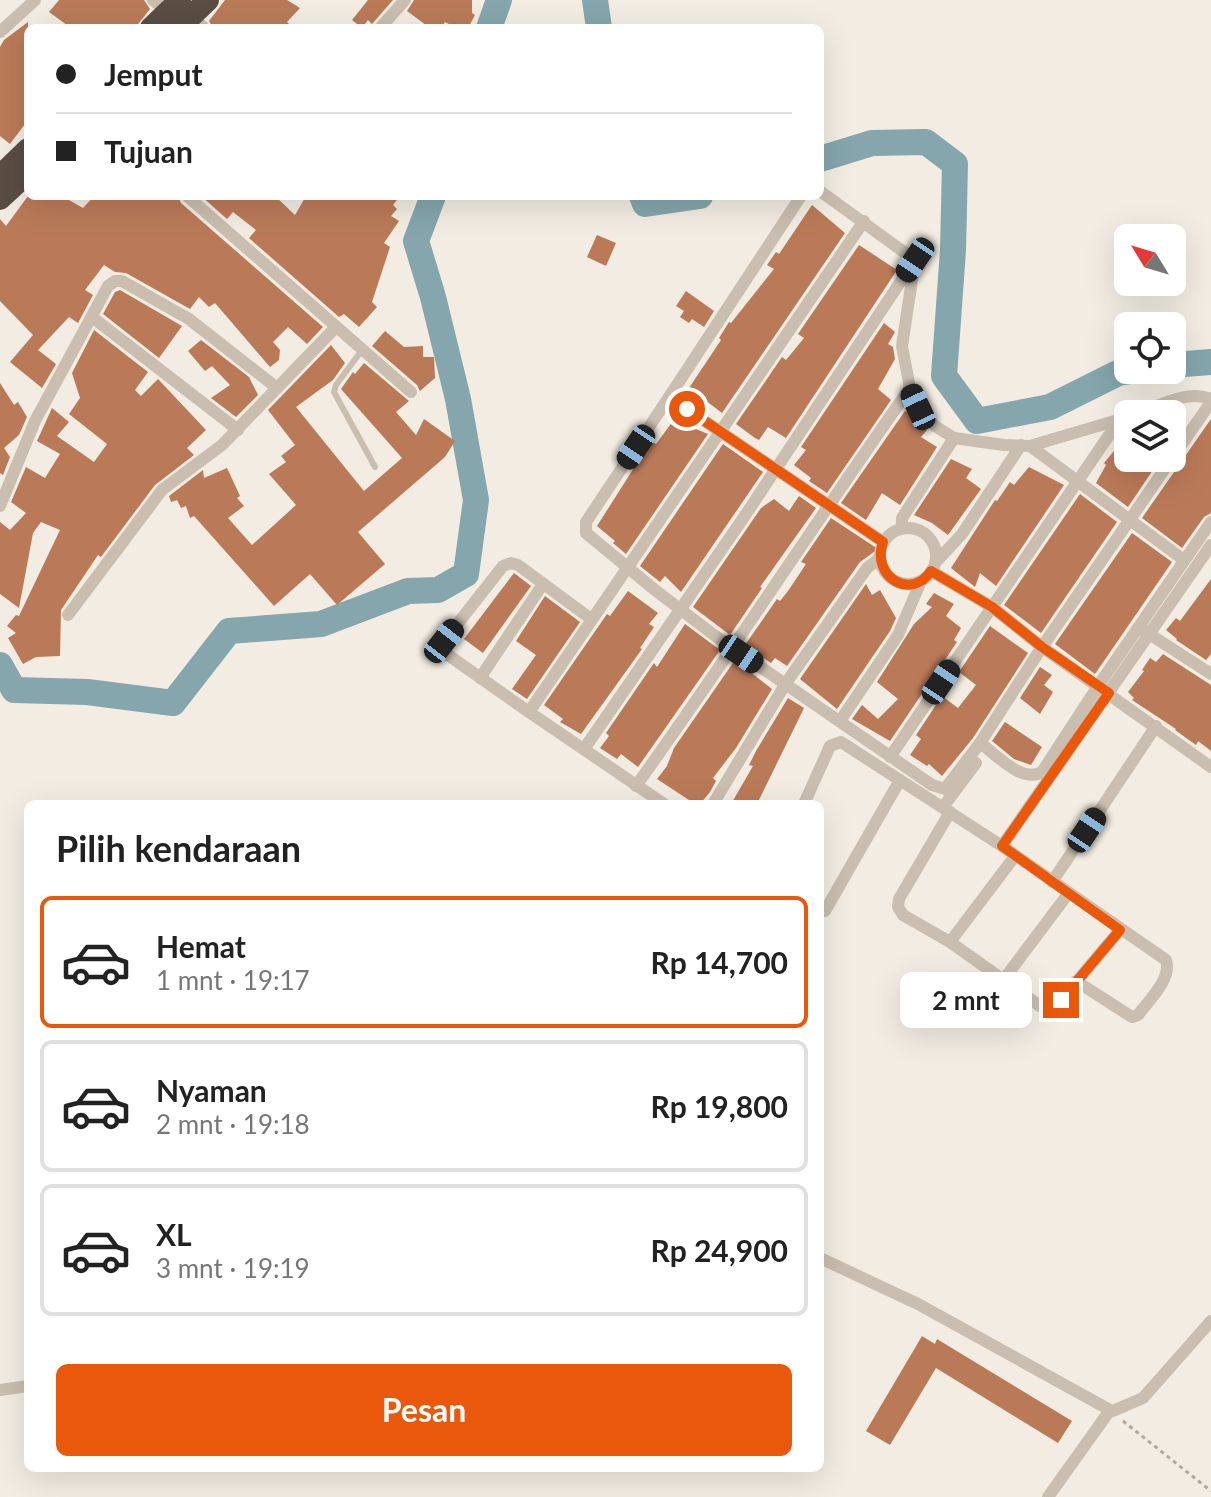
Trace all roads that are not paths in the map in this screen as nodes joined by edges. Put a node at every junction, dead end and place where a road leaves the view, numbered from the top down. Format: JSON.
{"nodes":[{"id":1,"x":35,"y":0,"type":"edge"},
{"id":2,"x":208,"y":0,"type":"edge"},
{"id":3,"x":405,"y":0,"type":"edge"},
{"id":4,"x":179,"y":14,"type":"edge"},
{"id":5,"x":159,"y":24,"type":"edge"},
{"id":6,"x":384,"y":24,"type":"edge"},
{"id":7,"x":0,"y":32,"type":"edge"},
{"id":8,"x":24,"y":153,"type":"edge"},
{"id":9,"x":0,"y":176,"type":"edge"},
{"id":10,"x":24,"y":177,"type":"edge"},
{"id":11,"x":824,"y":194,"type":"edge"},
{"id":12,"x":0,"y":199,"type":"edge"},
{"id":13,"x":192,"y":200,"type":"edge"},
{"id":14,"x":798,"y":200,"type":"edge"},
{"id":15,"x":864,"y":221,"type":"junction"},
{"id":16,"x":915,"y":260,"type":"junction"},
{"id":17,"x":92,"y":317,"type":"junction"},
{"id":18,"x":336,"y":327,"type":"junction"},
{"id":19,"x":362,"y":350,"type":"junction"},
{"id":20,"x":277,"y":388,"type":"junction"},
{"id":21,"x":910,"y":388,"type":"junction"},
{"id":22,"x":411,"y":392,"type":"dead end"},
{"id":23,"x":669,"y":397,"type":"junction"},
{"id":24,"x":1176,"y":400,"type":"edge"},
{"id":25,"x":1211,"y":401,"type":"edge"},
{"id":26,"x":1114,"y":421,"type":"edge"},
{"id":27,"x":238,"y":430,"type":"junction"},
{"id":28,"x":721,"y":432,"type":"junction"},
{"id":29,"x":1114,"y":432,"type":"edge"},
{"id":30,"x":954,"y":438,"type":"junction"},
{"id":31,"x":1026,"y":446,"type":"junction"},
{"id":32,"x":375,"y":467,"type":"dead end"},
{"id":33,"x":776,"y":468,"type":"junction"},
{"id":34,"x":1078,"y":481,"type":"junction"},
{"id":35,"x":829,"y":504,"type":"junction"},
{"id":36,"x":0,"y":506,"type":"edge"},
{"id":37,"x":1129,"y":520,"type":"junction"},
{"id":38,"x":1211,"y":522,"type":"edge"},
{"id":39,"x":902,"y":528,"type":"junction"},
{"id":40,"x":883,"y":542,"type":"junction"},
{"id":41,"x":1211,"y":545,"type":"edge"},
{"id":42,"x":880,"y":558,"type":"junction"},
{"id":43,"x":1184,"y":560,"type":"junction"},
{"id":44,"x":934,"y":566,"type":"junction"},
{"id":45,"x":626,"y":567,"type":"junction"},
{"id":46,"x":921,"y":581,"type":"junction"},
{"id":47,"x":543,"y":584,"type":"junction"},
{"id":48,"x":992,"y":607,"type":"junction"},
{"id":49,"x":679,"y":609,"type":"junction"},
{"id":50,"x":68,"y":615,"type":"dead end"},
{"id":51,"x":591,"y":619,"type":"junction"},
{"id":52,"x":1144,"y":631,"type":"junction"},
{"id":53,"x":1042,"y":647,"type":"junction"},
{"id":54,"x":734,"y":649,"type":"junction"},
{"id":55,"x":1211,"y":674,"type":"edge"},
{"id":56,"x":480,"y":678,"type":"junction"},
{"id":57,"x":786,"y":683,"type":"junction"},
{"id":58,"x":1103,"y":690,"type":"junction"},
{"id":59,"x":529,"y":712,"type":"junction"},
{"id":60,"x":840,"y":721,"type":"junction"},
{"id":61,"x":1156,"y":726,"type":"junction"},
{"id":62,"x":980,"y":743,"type":"junction"},
{"id":63,"x":584,"y":749,"type":"junction"},
{"id":64,"x":890,"y":757,"type":"junction"},
{"id":65,"x":976,"y":763,"type":"dead end"},
{"id":66,"x":1211,"y":767,"type":"edge"},
{"id":67,"x":900,"y":780,"type":"junction"},
{"id":68,"x":636,"y":786,"type":"junction"},
{"id":69,"x":658,"y":800,"type":"edge"},
{"id":70,"x":715,"y":800,"type":"edge"},
{"id":71,"x":806,"y":800,"type":"edge"},
{"id":72,"x":946,"y":809,"type":"junction"},
{"id":73,"x":1002,"y":846,"type":"junction"},
{"id":74,"x":1015,"y":856,"type":"junction"},
{"id":75,"x":1052,"y":882,"type":"junction"},
{"id":76,"x":1068,"y":894,"type":"junction"},
{"id":77,"x":825,"y":911,"type":"dead end"},
{"id":78,"x":1120,"y":930,"type":"junction"},
{"id":79,"x":950,"y":942,"type":"junction"},
{"id":80,"x":1004,"y":979,"type":"junction"},
{"id":81,"x":1076,"y":981,"type":"junction"},
{"id":82,"x":824,"y":1260,"type":"edge"},
{"id":83,"x":1211,"y":1321,"type":"edge"},
{"id":84,"x":24,"y":1387,"type":"edge"},
{"id":85,"x":0,"y":1390,"type":"edge"},
{"id":86,"x":1106,"y":1415,"type":"junction"},
{"id":87,"x":1048,"y":1497,"type":"edge"}],
"edges":[{"from":1,"to":7,"type":"street"},
{"from":2,"to":4,"type":"highway"},
{"from":3,"to":6,"type":"street"},
{"from":4,"to":5,"type":"highway"},
{"from":8,"to":9,"type":"highway"},
{"from":10,"to":12,"type":"highway"},
{"from":11,"to":15,"type":"street"},
{"from":13,"to":18,"type":"street"},
{"from":14,"to":23,"type":"street"},
{"from":15,"to":16,"type":"street"},
{"from":15,"to":28,"type":"street"},
{"from":16,"to":21,"type":"street"},
{"from":16,"to":33,"type":"street"},
{"from":17,"to":20,"type":"street"},
{"from":17,"to":27,"type":"street"},
{"from":17,"to":36,"type":"street"},
{"from":18,"to":19,"type":"street"},
{"from":18,"to":20,"type":"street"},
{"from":19,"to":22,"type":"street"},
{"from":19,"to":32,"type":"lane"},
{"from":20,"to":27,"type":"street"},
{"from":21,"to":30,"type":"street"},
{"from":21,"to":35,"type":"street"},
{"from":23,"to":28,"type":"street"},
{"from":23,"to":45,"type":"street"},
{"from":24,"to":25,"type":"street"},
{"from":25,"to":37,"type":"street"},
{"from":26,"to":31,"type":"street"},
{"from":27,"to":50,"type":"street"},
{"from":28,"to":33,"type":"street"},
{"from":28,"to":45,"type":"street"},
{"from":29,"to":34,"type":"street"},
{"from":30,"to":31,"type":"street"},
{"from":30,"to":39,"type":"street"},
{"from":31,"to":34,"type":"street"},
{"from":31,"to":44,"type":"street"},
{"from":33,"to":35,"type":"street"},
{"from":33,"to":49,"type":"street"},
{"from":34,"to":37,"type":"street"},
{"from":34,"to":48,"type":"street"},
{"from":35,"to":40,"type":"street"},
{"from":35,"to":54,"type":"street"},
{"from":37,"to":43,"type":"street"},
{"from":37,"to":53,"type":"street"},
{"from":38,"to":43,"type":"street"},
{"from":39,"to":40,"type":"street"},
{"from":39,"to":44,"type":"street"},
{"from":40,"to":42,"type":"street"},
{"from":41,"to":52,"type":"street"},
{"from":42,"to":46,"type":"street"},
{"from":42,"to":57,"type":"street"},
{"from":43,"to":52,"type":"street"},
{"from":44,"to":46,"type":"street"},
{"from":44,"to":48,"type":"street"},
{"from":45,"to":49,"type":"street"},
{"from":45,"to":51,"type":"street"},
{"from":46,"to":60,"type":"street"},
{"from":47,"to":51,"type":"street"},
{"from":47,"to":56,"type":"street"},
{"from":47,"to":56,"type":"street"},
{"from":48,"to":53,"type":"street"},
{"from":48,"to":64,"type":"street"},
{"from":49,"to":54,"type":"street"},
{"from":49,"to":63,"type":"street"},
{"from":51,"to":59,"type":"street"},
{"from":52,"to":55,"type":"street"},
{"from":52,"to":58,"type":"street"},
{"from":53,"to":58,"type":"street"},
{"from":53,"to":62,"type":"street"},
{"from":54,"to":57,"type":"street"},
{"from":54,"to":68,"type":"street"},
{"from":56,"to":59,"type":"street"},
{"from":57,"to":60,"type":"street"},
{"from":57,"to":70,"type":"street"},
{"from":58,"to":61,"type":"street"},
{"from":58,"to":62,"type":"street"},
{"from":58,"to":73,"type":"street"},
{"from":59,"to":63,"type":"street"},
{"from":60,"to":64,"type":"street"},
{"from":61,"to":66,"type":"street"},
{"from":61,"to":75,"type":"street"},
{"from":62,"to":64,"type":"street"},
{"from":63,"to":68,"type":"street"},
{"from":65,"to":72,"type":"street"},
{"from":67,"to":71,"type":"street"},
{"from":67,"to":72,"type":"street"},
{"from":67,"to":77,"type":"street"},
{"from":68,"to":69,"type":"street"},
{"from":72,"to":73,"type":"street"},
{"from":72,"to":79,"type":"street"},
{"from":73,"to":74,"type":"street"},
{"from":74,"to":75,"type":"street"},
{"from":74,"to":79,"type":"street"},
{"from":75,"to":76,"type":"street"},
{"from":76,"to":78,"type":"street"},
{"from":76,"to":80,"type":"street"},
{"from":78,"to":81,"type":"street"},
{"from":78,"to":81,"type":"street"},
{"from":79,"to":80,"type":"street"},
{"from":80,"to":81,"type":"street"},
{"from":82,"to":86,"type":"street"},
{"from":83,"to":86,"type":"street"},
{"from":84,"to":85,"type":"street"},
{"from":86,"to":87,"type":"street"}]}
